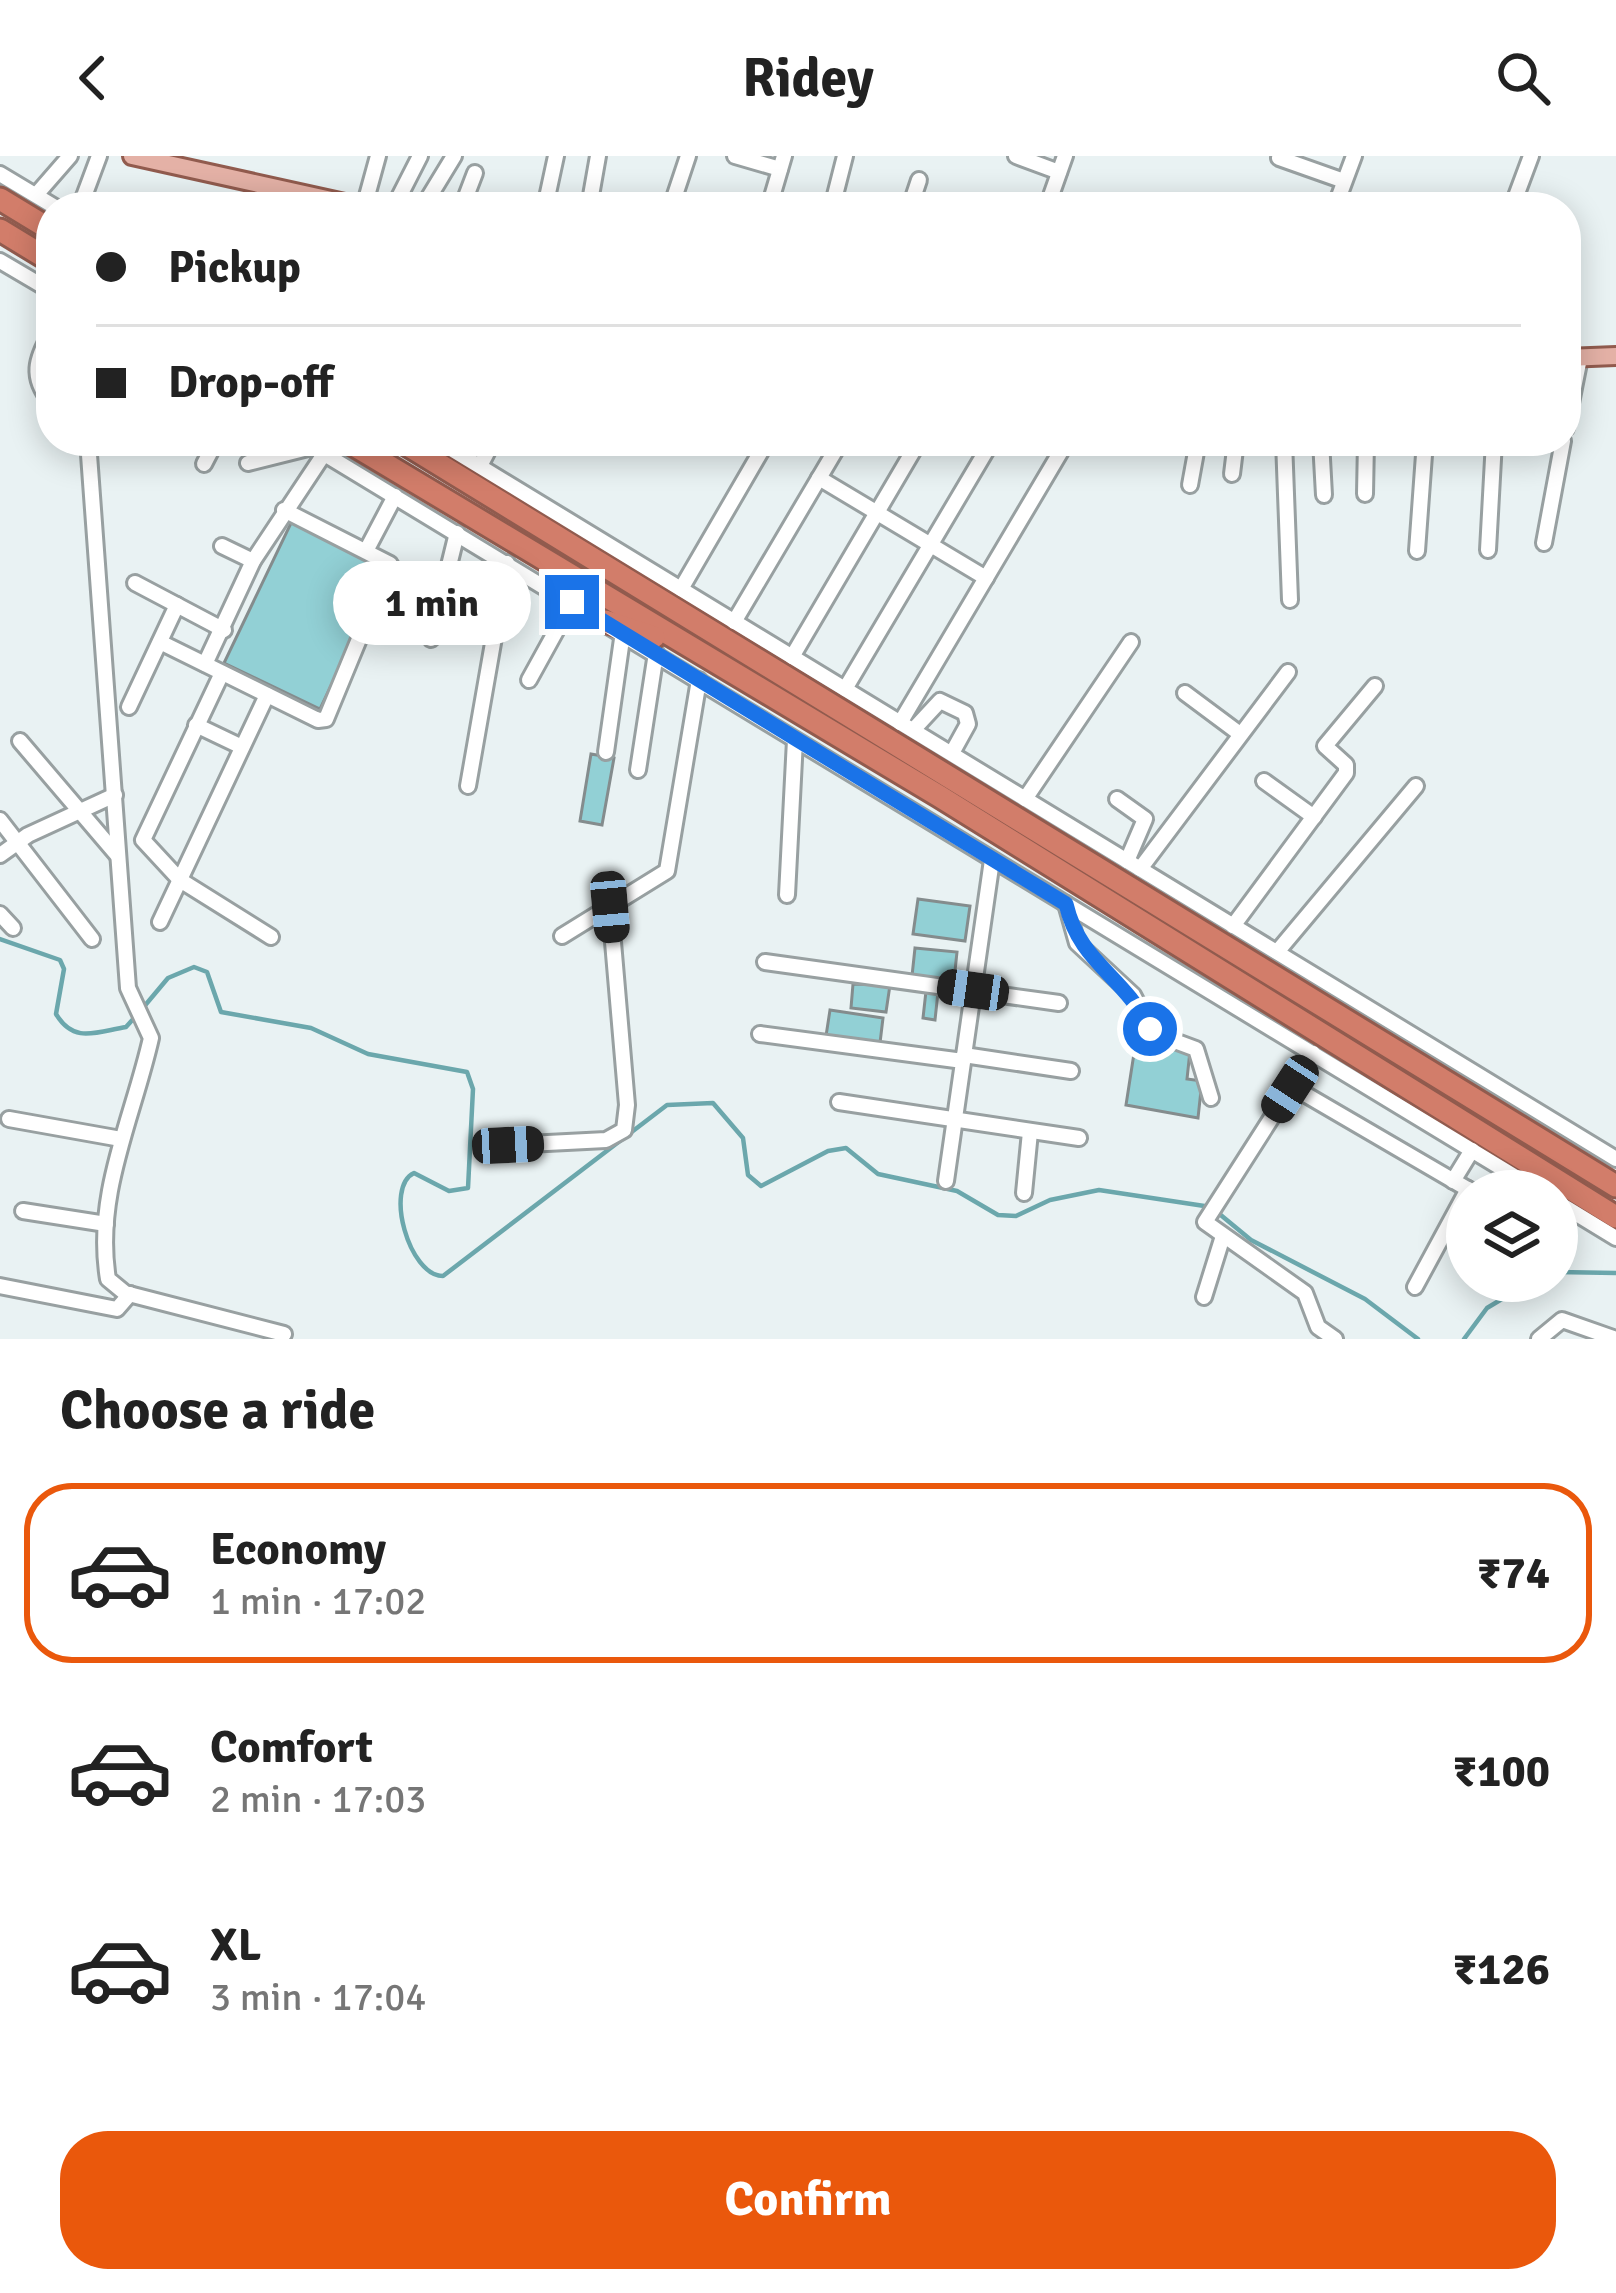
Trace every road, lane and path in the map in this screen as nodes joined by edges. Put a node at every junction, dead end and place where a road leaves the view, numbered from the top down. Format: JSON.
{"nodes":[{"id":1,"x":70,"y":156,"type":"edge"},
{"id":2,"x":98,"y":156,"type":"edge"},
{"id":3,"x":132,"y":156,"type":"edge"},
{"id":4,"x":378,"y":156,"type":"edge"},
{"id":5,"x":420,"y":156,"type":"edge"},
{"id":6,"x":454,"y":156,"type":"edge"},
{"id":7,"x":556,"y":156,"type":"edge"},
{"id":8,"x":598,"y":156,"type":"edge"},
{"id":9,"x":688,"y":156,"type":"edge"},
{"id":10,"x":735,"y":156,"type":"edge"},
{"id":11,"x":845,"y":156,"type":"edge"},
{"id":12,"x":1016,"y":156,"type":"edge"},
{"id":13,"x":1354,"y":156,"type":"edge"},
{"id":14,"x":1279,"y":158,"type":"edge"},
{"id":15,"x":1525,"y":158,"type":"edge"},
{"id":16,"x":181,"y":161,"type":"edge"},
{"id":17,"x":782,"y":162,"type":"edge"},
{"id":18,"x":1062,"y":164,"type":"edge"},
{"id":19,"x":475,"y":173,"type":"dead end"},
{"id":20,"x":0,"y":174,"type":"edge"},
{"id":21,"x":919,"y":180,"type":"dead end"},
{"id":22,"x":1344,"y":181,"type":"junction"},
{"id":23,"x":39,"y":192,"type":"edge"},
{"id":24,"x":85,"y":192,"type":"edge"},
{"id":25,"x":304,"y":192,"type":"edge"},
{"id":26,"x":367,"y":192,"type":"edge"},
{"id":27,"x":402,"y":192,"type":"edge"},
{"id":28,"x":432,"y":192,"type":"edge"},
{"id":29,"x":468,"y":192,"type":"edge"},
{"id":30,"x":548,"y":192,"type":"edge"},
{"id":31,"x":592,"y":192,"type":"edge"},
{"id":32,"x":676,"y":192,"type":"edge"},
{"id":33,"x":773,"y":192,"type":"edge"},
{"id":34,"x":836,"y":192,"type":"edge"},
{"id":35,"x":915,"y":192,"type":"edge"},
{"id":36,"x":1340,"y":192,"type":"edge"},
{"id":37,"x":1516,"y":192,"type":"edge"},
{"id":38,"x":36,"y":195,"type":"edge"},
{"id":39,"x":0,"y":199,"type":"edge"},
{"id":40,"x":36,"y":221,"type":"edge"},
{"id":41,"x":0,"y":230,"type":"edge"},
{"id":42,"x":36,"y":252,"type":"edge"},
{"id":43,"x":0,"y":261,"type":"edge"},
{"id":44,"x":36,"y":282,"type":"edge"},
{"id":45,"x":1616,"y":356,"type":"edge"},
{"id":46,"x":1581,"y":358,"type":"edge"},
{"id":47,"x":89,"y":456,"type":"edge"},
{"id":48,"x":208,"y":456,"type":"edge"},
{"id":49,"x":276,"y":456,"type":"edge"},
{"id":50,"x":309,"y":456,"type":"edge"},
{"id":51,"x":328,"y":456,"type":"edge"},
{"id":52,"x":372,"y":456,"type":"edge"},
{"id":53,"x":426,"y":456,"type":"edge"},
{"id":54,"x":463,"y":456,"type":"edge"},
{"id":55,"x":485,"y":456,"type":"edge"},
{"id":56,"x":758,"y":456,"type":"edge"},
{"id":57,"x":832,"y":456,"type":"edge"},
{"id":58,"x":910,"y":456,"type":"edge"},
{"id":59,"x":983,"y":456,"type":"edge"},
{"id":60,"x":1058,"y":456,"type":"edge"},
{"id":61,"x":1195,"y":456,"type":"edge"},
{"id":62,"x":1234,"y":456,"type":"edge"},
{"id":63,"x":1285,"y":456,"type":"edge"},
{"id":64,"x":1322,"y":456,"type":"edge"},
{"id":65,"x":1366,"y":456,"type":"edge"},
{"id":66,"x":1425,"y":456,"type":"edge"},
{"id":67,"x":1493,"y":456,"type":"edge"},
{"id":68,"x":1560,"y":456,"type":"edge"},
{"id":69,"x":248,"y":463,"type":"dead end"},
{"id":70,"x":204,"y":464,"type":"dead end"},
{"id":71,"x":479,"y":466,"type":"junction"},
{"id":72,"x":1232,"y":474,"type":"dead end"},
{"id":73,"x":819,"y":478,"type":"junction"},
{"id":74,"x":1190,"y":484,"type":"dead end"},
{"id":75,"x":1365,"y":494,"type":"dead end"},
{"id":76,"x":1324,"y":495,"type":"dead end"},
{"id":77,"x":395,"y":496,"type":"junction"},
{"id":78,"x":284,"y":510,"type":"junction"},
{"id":79,"x":877,"y":513,"type":"junction"},
{"id":80,"x":457,"y":533,"type":"junction"},
{"id":81,"x":1544,"y":543,"type":"dead end"},
{"id":82,"x":930,"y":545,"type":"junction"},
{"id":83,"x":222,"y":546,"type":"dead end"},
{"id":84,"x":1488,"y":550,"type":"dead end"},
{"id":85,"x":366,"y":551,"type":"junction"},
{"id":86,"x":1417,"y":551,"type":"dead end"},
{"id":87,"x":254,"y":561,"type":"junction"},
{"id":88,"x":507,"y":563,"type":"junction"},
{"id":89,"x":986,"y":578,"type":"junction"},
{"id":90,"x":135,"y":584,"type":"dead end"},
{"id":91,"x":677,"y":587,"type":"junction"},
{"id":92,"x":1290,"y":600,"type":"dead end"},
{"id":93,"x":572,"y":602,"type":"junction"},
{"id":94,"x":177,"y":605,"type":"junction"},
{"id":95,"x":734,"y":622,"type":"junction"},
{"id":96,"x":614,"y":627,"type":"junction"},
{"id":97,"x":709,"y":627,"type":"junction"},
{"id":98,"x":224,"y":630,"type":"junction"},
{"id":99,"x":431,"y":639,"type":"dead end"},
{"id":100,"x":160,"y":642,"type":"junction"},
{"id":101,"x":1131,"y":642,"type":"dead end"},
{"id":102,"x":689,"y":649,"type":"junction"},
{"id":103,"x":656,"y":653,"type":"junction"},
{"id":104,"x":792,"y":657,"type":"junction"},
{"id":105,"x":205,"y":664,"type":"junction"},
{"id":106,"x":1288,"y":672,"type":"dead end"},
{"id":107,"x":222,"y":673,"type":"junction"},
{"id":108,"x":530,"y":680,"type":"dead end"},
{"id":109,"x":699,"y":680,"type":"junction"},
{"id":110,"x":1375,"y":686,"type":"dead end"},
{"id":111,"x":845,"y":689,"type":"junction"},
{"id":112,"x":1185,"y":693,"type":"dead end"},
{"id":113,"x":266,"y":695,"type":"junction"},
{"id":114,"x":129,"y":706,"type":"dead end"},
{"id":115,"x":196,"y":725,"type":"junction"},
{"id":116,"x":907,"y":726,"type":"junction"},
{"id":117,"x":1240,"y":734,"type":"junction"},
{"id":118,"x":795,"y":740,"type":"junction"},
{"id":119,"x":20,"y":741,"type":"dead end"},
{"id":120,"x":242,"y":747,"type":"junction"},
{"id":121,"x":606,"y":752,"type":"dead end"},
{"id":122,"x":952,"y":753,"type":"junction"},
{"id":123,"x":638,"y":770,"type":"dead end"},
{"id":124,"x":1264,"y":781,"type":"dead end"},
{"id":125,"x":468,"y":786,"type":"dead end"},
{"id":126,"x":1416,"y":786,"type":"dead end"},
{"id":127,"x":115,"y":795,"type":"junction"},
{"id":128,"x":1025,"y":799,"type":"junction"},
{"id":129,"x":1117,"y":799,"type":"dead end"},
{"id":130,"x":80,"y":812,"type":"junction"},
{"id":131,"x":1314,"y":817,"type":"junction"},
{"id":132,"x":0,"y":820,"type":"edge"},
{"id":133,"x":19,"y":841,"type":"junction"},
{"id":134,"x":0,"y":855,"type":"edge"},
{"id":135,"x":119,"y":857,"type":"junction"},
{"id":136,"x":992,"y":860,"type":"junction"},
{"id":137,"x":1134,"y":865,"type":"junction"},
{"id":138,"x":180,"y":880,"type":"junction"},
{"id":139,"x":787,"y":895,"type":"dead end"},
{"id":140,"x":1066,"y":904,"type":"junction"},
{"id":141,"x":610,"y":907,"type":"junction"},
{"id":142,"x":0,"y":914,"type":"edge"},
{"id":143,"x":160,"y":922,"type":"dead end"},
{"id":144,"x":1233,"y":926,"type":"junction"},
{"id":145,"x":13,"y":928,"type":"dead end"},
{"id":146,"x":562,"y":935,"type":"dead end"},
{"id":147,"x":272,"y":937,"type":"dead end"},
{"id":148,"x":92,"y":939,"type":"dead end"},
{"id":149,"x":1276,"y":952,"type":"junction"},
{"id":150,"x":765,"y":962,"type":"dead end"},
{"id":151,"x":973,"y":990,"type":"junction"},
{"id":152,"x":1059,"y":1004,"type":"dead end"},
{"id":153,"x":760,"y":1034,"type":"dead end"},
{"id":154,"x":1313,"y":1053,"type":"junction"},
{"id":155,"x":963,"y":1058,"type":"junction"},
{"id":156,"x":1071,"y":1071,"type":"dead end"},
{"id":157,"x":1303,"y":1093,"type":"dead end"},
{"id":158,"x":1211,"y":1098,"type":"dead end"},
{"id":159,"x":839,"y":1102,"type":"dead end"},
{"id":160,"x":9,"y":1119,"type":"dead end"},
{"id":161,"x":954,"y":1122,"type":"junction"},
{"id":162,"x":1030,"y":1132,"type":"junction"},
{"id":163,"x":1079,"y":1138,"type":"dead end"},
{"id":164,"x":121,"y":1139,"type":"junction"},
{"id":165,"x":508,"y":1145,"type":"dead end"},
{"id":166,"x":1472,"y":1150,"type":"junction"},
{"id":167,"x":1616,"y":1159,"type":"edge"},
{"id":168,"x":1459,"y":1170,"type":"edge"},
{"id":169,"x":1504,"y":1170,"type":"edge"},
{"id":170,"x":1446,"y":1176,"type":"edge"},
{"id":171,"x":946,"y":1181,"type":"dead end"},
{"id":172,"x":1616,"y":1186,"type":"edge"},
{"id":173,"x":1024,"y":1192,"type":"dead end"},
{"id":174,"x":23,"y":1211,"type":"dead end"},
{"id":175,"x":1578,"y":1216,"type":"edge"},
{"id":176,"x":1616,"y":1216,"type":"edge"},
{"id":177,"x":106,"y":1224,"type":"junction"},
{"id":178,"x":1446,"y":1231,"type":"edge"},
{"id":179,"x":1223,"y":1237,"type":"junction"},
{"id":180,"x":1616,"y":1238,"type":"edge"},
{"id":181,"x":0,"y":1286,"type":"edge"},
{"id":182,"x":1414,"y":1287,"type":"dead end"},
{"id":183,"x":130,"y":1294,"type":"junction"},
{"id":184,"x":1204,"y":1297,"type":"dead end"},
{"id":185,"x":284,"y":1334,"type":"dead end"},
{"id":186,"x":1335,"y":1339,"type":"edge"},
{"id":187,"x":1539,"y":1339,"type":"edge"},
{"id":188,"x":1616,"y":1339,"type":"edge"}],
"edges":[{"from":1,"to":23,"type":"street"},
{"from":2,"to":24,"type":"street"},
{"from":3,"to":16,"type":"main road"},
{"from":4,"to":26,"type":"street"},
{"from":5,"to":27,"type":"street"},
{"from":6,"to":28,"type":"street"},
{"from":7,"to":30,"type":"street"},
{"from":8,"to":31,"type":"street"},
{"from":9,"to":32,"type":"street"},
{"from":10,"to":17,"type":"street"},
{"from":11,"to":34,"type":"street"},
{"from":12,"to":18,"type":"street"},
{"from":13,"to":22,"type":"street"},
{"from":14,"to":22,"type":"street"},
{"from":15,"to":37,"type":"street"},
{"from":16,"to":25,"type":"main road"},
{"from":17,"to":33,"type":"street"},
{"from":19,"to":29,"type":"street"},
{"from":20,"to":38,"type":"street"},
{"from":21,"to":35,"type":"street"},
{"from":22,"to":36,"type":"street"},
{"from":39,"to":40,"type":"highway"},
{"from":41,"to":42,"type":"highway"},
{"from":43,"to":44,"type":"street"},
{"from":45,"to":46,"type":"main road"},
{"from":47,"to":127,"type":"street"},
{"from":48,"to":70,"type":"street"},
{"from":49,"to":69,"type":"street"},
{"from":50,"to":78,"type":"street"},
{"from":51,"to":77,"type":"street"},
{"from":52,"to":102,"type":"highway"},
{"from":53,"to":97,"type":"highway"},
{"from":54,"to":71,"type":"street"},
{"from":55,"to":71,"type":"street"},
{"from":56,"to":91,"type":"street"},
{"from":57,"to":73,"type":"street"},
{"from":58,"to":79,"type":"street"},
{"from":59,"to":82,"type":"street"},
{"from":60,"to":89,"type":"street"},
{"from":61,"to":74,"type":"street"},
{"from":62,"to":72,"type":"street"},
{"from":63,"to":92,"type":"street"},
{"from":64,"to":76,"type":"street"},
{"from":65,"to":75,"type":"street"},
{"from":66,"to":86,"type":"street"},
{"from":67,"to":84,"type":"street"},
{"from":68,"to":81,"type":"street"},
{"from":71,"to":91,"type":"street"},
{"from":73,"to":79,"type":"street"},
{"from":73,"to":95,"type":"street"},
{"from":77,"to":80,"type":"street"},
{"from":77,"to":85,"type":"street"},
{"from":78,"to":85,"type":"street"},
{"from":78,"to":87,"type":"street"},
{"from":79,"to":82,"type":"street"},
{"from":79,"to":104,"type":"street"},
{"from":80,"to":88,"type":"street"},
{"from":80,"to":99,"type":"street"},
{"from":82,"to":89,"type":"street"},
{"from":82,"to":111,"type":"street"},
{"from":83,"to":87,"type":"street"},
{"from":85,"to":113,"type":"street"},
{"from":87,"to":98,"type":"street"},
{"from":88,"to":93,"type":"street"},
{"from":88,"to":125,"type":"street"},
{"from":89,"to":116,"type":"street"},
{"from":90,"to":94,"type":"street"},
{"from":91,"to":95,"type":"street"},
{"from":91,"to":97,"type":"highway"},
{"from":93,"to":96,"type":"street"},
{"from":93,"to":108,"type":"street"},
{"from":94,"to":98,"type":"street"},
{"from":94,"to":100,"type":"street"},
{"from":95,"to":104,"type":"street"},
{"from":96,"to":102,"type":"highway"},
{"from":96,"to":103,"type":"street"},
{"from":96,"to":121,"type":"street"},
{"from":97,"to":172,"type":"highway"},
{"from":98,"to":105,"type":"street"},
{"from":100,"to":105,"type":"street"},
{"from":100,"to":114,"type":"street"},
{"from":101,"to":128,"type":"street"},
{"from":102,"to":176,"type":"highway"},
{"from":103,"to":109,"type":"street"},
{"from":103,"to":123,"type":"street"},
{"from":104,"to":111,"type":"street"},
{"from":105,"to":107,"type":"street"},
{"from":106,"to":117,"type":"street"},
{"from":107,"to":113,"type":"street"},
{"from":107,"to":115,"type":"street"},
{"from":109,"to":118,"type":"street"},
{"from":109,"to":141,"type":"street"},
{"from":110,"to":131,"type":"street"},
{"from":111,"to":116,"type":"street"},
{"from":112,"to":117,"type":"street"},
{"from":113,"to":120,"type":"street"},
{"from":115,"to":120,"type":"street"},
{"from":115,"to":138,"type":"street"},
{"from":116,"to":122,"type":"street"},
{"from":116,"to":122,"type":"street"},
{"from":117,"to":137,"type":"street"},
{"from":118,"to":136,"type":"street"},
{"from":118,"to":139,"type":"street"},
{"from":119,"to":130,"type":"street"},
{"from":120,"to":138,"type":"street"},
{"from":122,"to":128,"type":"street"},
{"from":124,"to":131,"type":"street"},
{"from":126,"to":149,"type":"street"},
{"from":127,"to":130,"type":"street"},
{"from":127,"to":135,"type":"street"},
{"from":128,"to":137,"type":"street"},
{"from":129,"to":137,"type":"street"},
{"from":130,"to":133,"type":"street"},
{"from":130,"to":135,"type":"street"},
{"from":131,"to":144,"type":"street"},
{"from":132,"to":133,"type":"street"},
{"from":133,"to":134,"type":"street"},
{"from":133,"to":148,"type":"street"},
{"from":135,"to":164,"type":"street"},
{"from":136,"to":140,"type":"street"},
{"from":136,"to":151,"type":"street"},
{"from":137,"to":144,"type":"street"},
{"from":138,"to":143,"type":"street"},
{"from":138,"to":147,"type":"street"},
{"from":140,"to":154,"type":"street"},
{"from":140,"to":158,"type":"street"},
{"from":141,"to":146,"type":"street"},
{"from":141,"to":165,"type":"street"},
{"from":142,"to":145,"type":"street"},
{"from":144,"to":149,"type":"street"},
{"from":149,"to":167,"type":"street"},
{"from":150,"to":151,"type":"street"},
{"from":151,"to":152,"type":"street"},
{"from":151,"to":155,"type":"street"},
{"from":153,"to":155,"type":"street"},
{"from":154,"to":166,"type":"street"},
{"from":154,"to":179,"type":"street"},
{"from":155,"to":156,"type":"street"},
{"from":155,"to":161,"type":"street"},
{"from":157,"to":170,"type":"street"},
{"from":159,"to":161,"type":"street"},
{"from":160,"to":164,"type":"street"},
{"from":161,"to":162,"type":"street"},
{"from":161,"to":171,"type":"street"},
{"from":162,"to":163,"type":"street"},
{"from":162,"to":173,"type":"street"},
{"from":164,"to":177,"type":"street"},
{"from":166,"to":168,"type":"street"},
{"from":166,"to":169,"type":"street"},
{"from":174,"to":177,"type":"street"},
{"from":175,"to":180,"type":"street"},
{"from":177,"to":183,"type":"street"},
{"from":178,"to":182,"type":"street"},
{"from":179,"to":184,"type":"street"},
{"from":179,"to":186,"type":"street"},
{"from":181,"to":183,"type":"street"},
{"from":183,"to":185,"type":"street"},
{"from":187,"to":188,"type":"street"}]}
